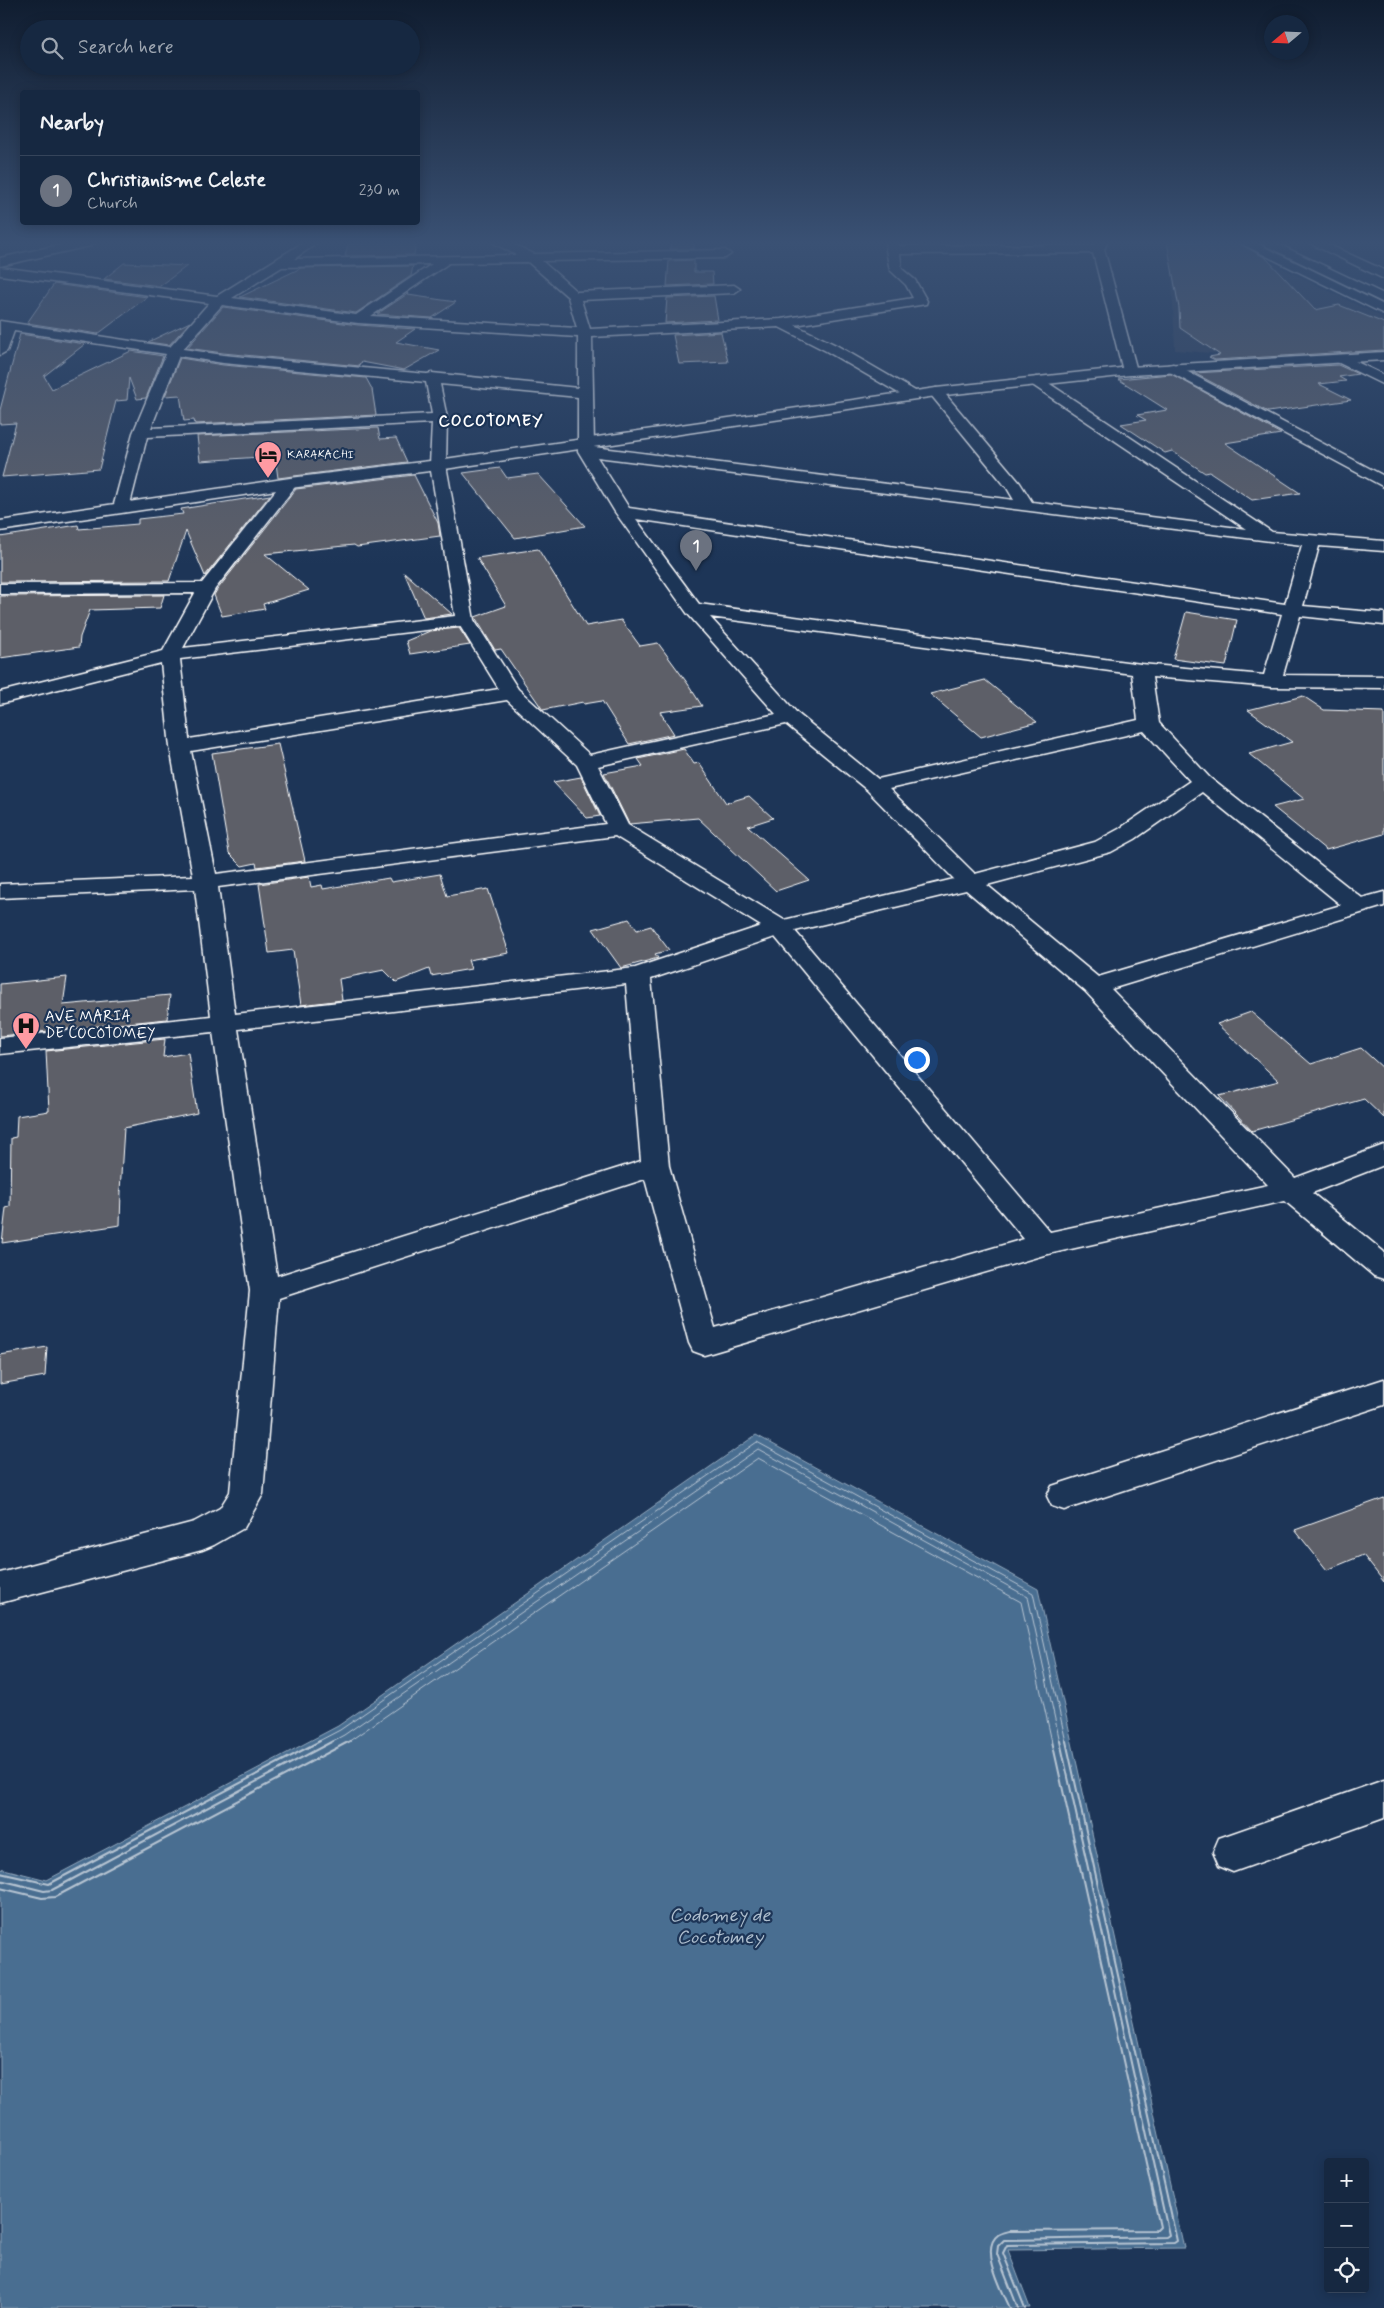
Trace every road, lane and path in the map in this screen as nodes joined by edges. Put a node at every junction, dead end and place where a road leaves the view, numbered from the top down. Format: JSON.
{"nodes":[{"id":1,"x":166,"y":350,"type":"edge"},
{"id":2,"x":585,"y":350,"type":"edge"},
{"id":3,"x":834,"y":350,"type":"edge"},
{"id":4,"x":1125,"y":350,"type":"edge"},
{"id":5,"x":174,"y":351,"type":"junction"},
{"id":6,"x":1384,"y":356,"type":"edge"},
{"id":7,"x":1342,"y":359,"type":"junction"},
{"id":8,"x":1173,"y":368,"type":"junction"},
{"id":9,"x":1130,"y":370,"type":"junction"},
{"id":10,"x":432,"y":377,"type":"junction"},
{"id":11,"x":1384,"y":380,"type":"edge"},
{"id":12,"x":1036,"y":381,"type":"junction"},
{"id":13,"x":936,"y":392,"type":"junction"},
{"id":14,"x":584,"y":393,"type":"junction"},
{"id":15,"x":912,"y":395,"type":"junction"},
{"id":16,"x":440,"y":418,"type":"junction"},
{"id":17,"x":141,"y":433,"type":"junction"},
{"id":18,"x":586,"y":448,"type":"junction"},
{"id":19,"x":438,"y":466,"type":"junction"},
{"id":20,"x":1384,"y":482,"type":"edge"},
{"id":21,"x":290,"y":483,"type":"junction"},
{"id":22,"x":1027,"y":507,"type":"junction"},
{"id":23,"x":122,"y":508,"type":"junction"},
{"id":24,"x":623,"y":512,"type":"junction"},
{"id":25,"x":0,"y":526,"type":"edge"},
{"id":26,"x":1270,"y":537,"type":"junction"},
{"id":27,"x":1312,"y":541,"type":"junction"},
{"id":28,"x":1384,"y":546,"type":"edge"},
{"id":29,"x":206,"y":588,"type":"junction"},
{"id":30,"x":0,"y":589,"type":"edge"},
{"id":31,"x":693,"y":609,"type":"junction"},
{"id":32,"x":1292,"y":610,"type":"junction"},
{"id":33,"x":1384,"y":619,"type":"edge"},
{"id":34,"x":465,"y":620,"type":"junction"},
{"id":35,"x":170,"y":654,"type":"junction"},
{"id":36,"x":1141,"y":670,"type":"junction"},
{"id":37,"x":1272,"y":681,"type":"junction"},
{"id":38,"x":1384,"y":682,"type":"edge"},
{"id":39,"x":511,"y":693,"type":"junction"},
{"id":40,"x":0,"y":698,"type":"edge"},
{"id":41,"x":790,"y":717,"type":"junction"},
{"id":42,"x":1149,"y":724,"type":"junction"},
{"id":43,"x":180,"y":747,"type":"junction"},
{"id":44,"x":586,"y":762,"type":"junction"},
{"id":45,"x":1203,"y":782,"type":"junction"},
{"id":46,"x":874,"y":786,"type":"junction"},
{"id":47,"x":619,"y":829,"type":"junction"},
{"id":48,"x":206,"y":882,"type":"junction"},
{"id":49,"x":970,"y":882,"type":"junction"},
{"id":50,"x":0,"y":891,"type":"edge"},
{"id":51,"x":1384,"y":899,"type":"edge"},
{"id":52,"x":1358,"y":907,"type":"junction"},
{"id":53,"x":780,"y":928,"type":"junction"},
{"id":54,"x":638,"y":975,"type":"junction"},
{"id":55,"x":1094,"y":986,"type":"junction"},
{"id":56,"x":224,"y":1023,"type":"junction"},
{"id":57,"x":0,"y":1046,"type":"edge"},
{"id":58,"x":1384,"y":1155,"type":"edge"},
{"id":59,"x":655,"y":1166,"type":"junction"},
{"id":60,"x":1290,"y":1190,"type":"junction"},
{"id":61,"x":1044,"y":1244,"type":"junction"},
{"id":62,"x":1384,"y":1268,"type":"edge"},
{"id":63,"x":265,"y":1291,"type":"junction"},
{"id":64,"x":1384,"y":1392,"type":"edge"},
{"id":65,"x":1064,"y":1496,"type":"dead end"},
{"id":66,"x":0,"y":1588,"type":"edge"},
{"id":67,"x":1384,"y":1799,"type":"edge"},
{"id":68,"x":1233,"y":1852,"type":"dead end"}],
"edges":[{"from":1,"to":5,"type":"main road"},
{"from":2,"to":14,"type":"main road"},
{"from":3,"to":15,"type":"main road"},
{"from":4,"to":9,"type":"main road"},
{"from":5,"to":10,"type":"main road"},
{"from":5,"to":17,"type":"main road"},
{"from":6,"to":7,"type":"main road"},
{"from":7,"to":8,"type":"main road"},
{"from":7,"to":11,"type":"main road"},
{"from":8,"to":9,"type":"main road"},
{"from":8,"to":20,"type":"main road"},
{"from":9,"to":12,"type":"main road"},
{"from":10,"to":14,"type":"main road"},
{"from":10,"to":16,"type":"main road"},
{"from":12,"to":13,"type":"main road"},
{"from":12,"to":26,"type":"main road"},
{"from":13,"to":15,"type":"main road"},
{"from":13,"to":22,"type":"main road"},
{"from":14,"to":18,"type":"main road"},
{"from":15,"to":18,"type":"main road"},
{"from":16,"to":17,"type":"main road"},
{"from":16,"to":19,"type":"main road"},
{"from":17,"to":23,"type":"main road"},
{"from":18,"to":19,"type":"main road"},
{"from":18,"to":22,"type":"main road"},
{"from":18,"to":24,"type":"main road"},
{"from":19,"to":21,"type":"main road"},
{"from":19,"to":34,"type":"main road"},
{"from":21,"to":23,"type":"main road"},
{"from":21,"to":29,"type":"main road"},
{"from":22,"to":26,"type":"main road"},
{"from":23,"to":25,"type":"main road"},
{"from":24,"to":31,"type":"main road"},
{"from":24,"to":32,"type":"main road"},
{"from":26,"to":27,"type":"main road"},
{"from":27,"to":28,"type":"main road"},
{"from":27,"to":32,"type":"main road"},
{"from":29,"to":30,"type":"main road"},
{"from":29,"to":35,"type":"main road"},
{"from":31,"to":36,"type":"main road"},
{"from":31,"to":41,"type":"main road"},
{"from":32,"to":33,"type":"main road"},
{"from":32,"to":37,"type":"main road"},
{"from":34,"to":35,"type":"main road"},
{"from":34,"to":39,"type":"main road"},
{"from":35,"to":40,"type":"main road"},
{"from":35,"to":43,"type":"main road"},
{"from":36,"to":37,"type":"main road"},
{"from":36,"to":42,"type":"main road"},
{"from":37,"to":38,"type":"main road"},
{"from":39,"to":43,"type":"main road"},
{"from":39,"to":44,"type":"main road"},
{"from":41,"to":44,"type":"main road"},
{"from":41,"to":46,"type":"main road"},
{"from":42,"to":45,"type":"main road"},
{"from":42,"to":46,"type":"main road"},
{"from":43,"to":48,"type":"main road"},
{"from":44,"to":47,"type":"main road"},
{"from":45,"to":49,"type":"main road"},
{"from":45,"to":52,"type":"main road"},
{"from":46,"to":49,"type":"main road"},
{"from":47,"to":48,"type":"main road"},
{"from":47,"to":53,"type":"main road"},
{"from":48,"to":50,"type":"main road"},
{"from":48,"to":56,"type":"main road"},
{"from":49,"to":53,"type":"main road"},
{"from":49,"to":55,"type":"main road"},
{"from":51,"to":52,"type":"main road"},
{"from":52,"to":55,"type":"main road"},
{"from":53,"to":54,"type":"main road"},
{"from":53,"to":61,"type":"main road"},
{"from":54,"to":56,"type":"main road"},
{"from":54,"to":59,"type":"main road"},
{"from":55,"to":60,"type":"main road"},
{"from":56,"to":57,"type":"main road"},
{"from":56,"to":63,"type":"main road"},
{"from":58,"to":60,"type":"main road"},
{"from":59,"to":61,"type":"main road"},
{"from":59,"to":63,"type":"main road"},
{"from":60,"to":61,"type":"main road"},
{"from":60,"to":62,"type":"main road"},
{"from":63,"to":66,"type":"main road"},
{"from":64,"to":65,"type":"main road"},
{"from":67,"to":68,"type":"main road"}]}
